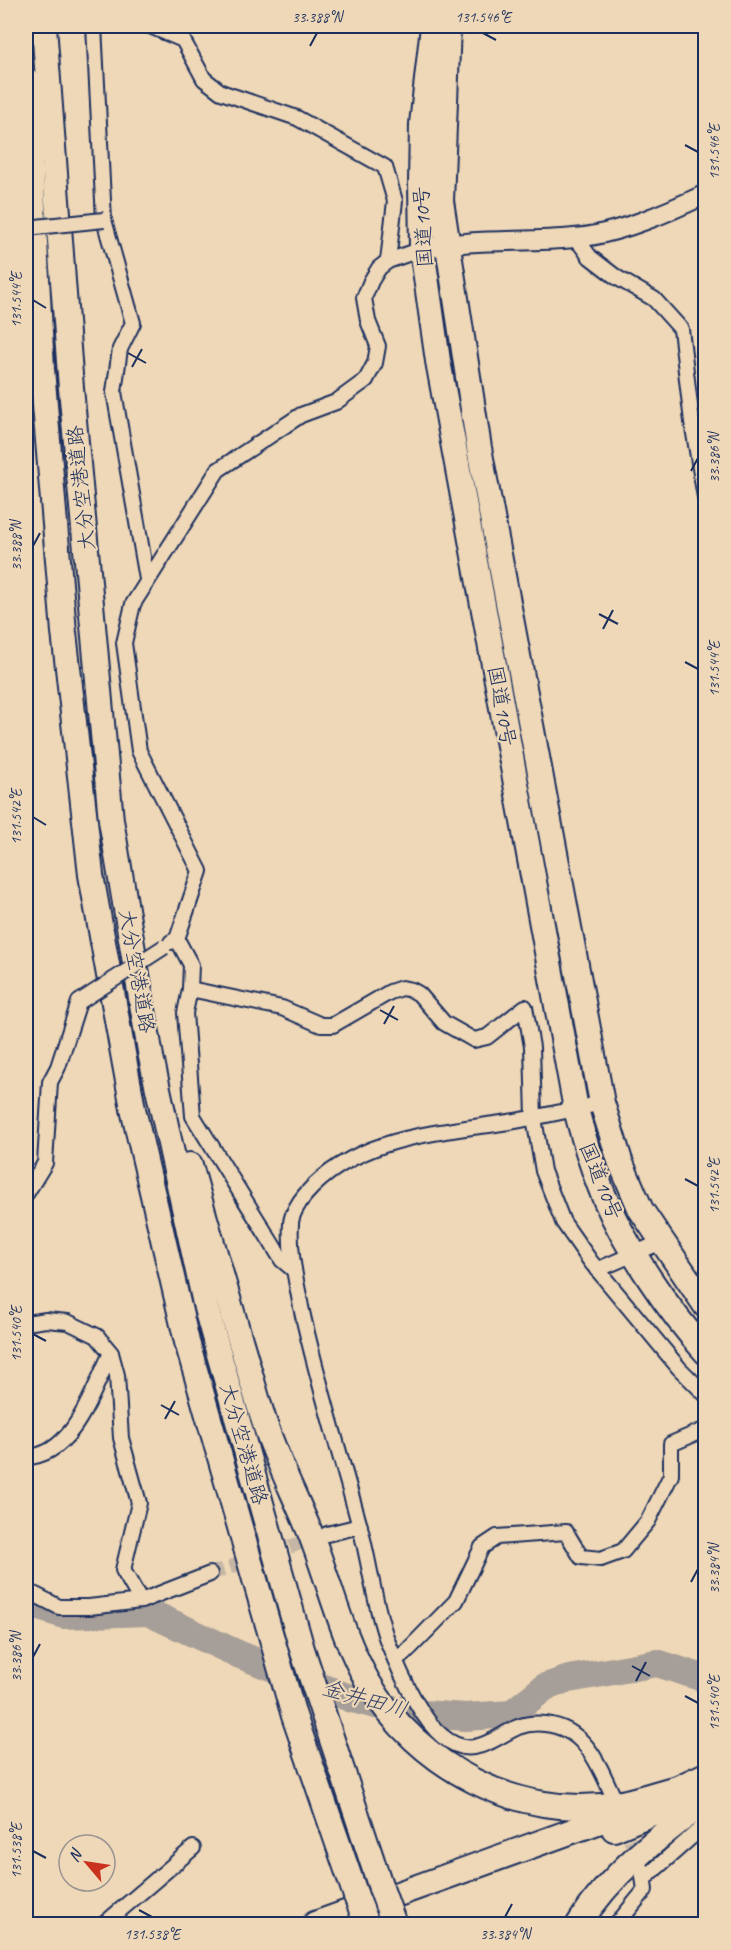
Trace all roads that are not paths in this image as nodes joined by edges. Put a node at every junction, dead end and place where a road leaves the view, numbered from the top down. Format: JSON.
{"nodes":[{"id":1,"x":44,"y":26,"type":"edge"},
{"id":2,"x":94,"y":26,"type":"edge"},
{"id":3,"x":150,"y":26,"type":"edge"},
{"id":4,"x":433,"y":26,"type":"edge"},
{"id":5,"x":448,"y":26,"type":"edge"},
{"id":6,"x":26,"y":80,"type":"edge"},
{"id":7,"x":705,"y":194,"type":"edge"},
{"id":8,"x":104,"y":220,"type":"junction"},
{"id":9,"x":26,"y":228,"type":"edge"},
{"id":10,"x":576,"y":238,"type":"junction"},
{"id":11,"x":448,"y":243,"type":"junction"},
{"id":12,"x":422,"y":249,"type":"junction"},
{"id":13,"x":388,"y":261,"type":"junction"},
{"id":14,"x":705,"y":503,"type":"edge"},
{"id":15,"x":147,"y":579,"type":"junction"},
{"id":16,"x":111,"y":820,"type":"junction"},
{"id":17,"x":177,"y":939,"type":"junction"},
{"id":18,"x":190,"y":989,"type":"junction"},
{"id":19,"x":602,"y":1103,"type":"junction"},
{"id":20,"x":576,"y":1108,"type":"junction"},
{"id":21,"x":534,"y":1118,"type":"junction"},
{"id":22,"x":26,"y":1194,"type":"edge"},
{"id":23,"x":661,"y":1242,"type":"junction"},
{"id":24,"x":634,"y":1255,"type":"junction"},
{"id":25,"x":294,"y":1270,"type":"junction"},
{"id":26,"x":597,"y":1270,"type":"junction"},
{"id":27,"x":705,"y":1306,"type":"edge"},
{"id":28,"x":26,"y":1323,"type":"edge"},
{"id":29,"x":705,"y":1352,"type":"edge"},
{"id":30,"x":111,"y":1353,"type":"junction"},
{"id":31,"x":705,"y":1395,"type":"edge"},
{"id":32,"x":705,"y":1429,"type":"edge"},
{"id":33,"x":26,"y":1457,"type":"edge"},
{"id":34,"x":360,"y":1526,"type":"junction"},
{"id":35,"x":327,"y":1534,"type":"tunnel mouth"},
{"id":36,"x":210,"y":1574,"type":"tunnel mouth"},
{"id":37,"x":26,"y":1590,"type":"edge"},
{"id":38,"x":141,"y":1601,"type":"junction"},
{"id":39,"x":395,"y":1659,"type":"junction"},
{"id":40,"x":705,"y":1775,"type":"edge"},
{"id":41,"x":673,"y":1789,"type":"junction"},
{"id":42,"x":705,"y":1790,"type":"edge"},
{"id":43,"x":613,"y":1796,"type":"dead end"},
{"id":44,"x":705,"y":1801,"type":"edge"},
{"id":45,"x":705,"y":1824,"type":"edge"},
{"id":46,"x":193,"y":1848,"type":"dead end"},
{"id":47,"x":351,"y":1908,"type":"edge"},
{"id":48,"x":104,"y":1924,"type":"edge"},
{"id":49,"x":315,"y":1924,"type":"edge"},
{"id":50,"x":360,"y":1924,"type":"edge"},
{"id":51,"x":367,"y":1924,"type":"edge"},
{"id":52,"x":394,"y":1924,"type":"edge"},
{"id":53,"x":579,"y":1924,"type":"edge"},
{"id":54,"x":617,"y":1924,"type":"edge"}],
"edges":[{"from":1,"to":16,"type":"highway","name":"大分空港道路"},
{"from":2,"to":8,"type":"street"},
{"from":3,"to":13,"type":"street"},
{"from":4,"to":12,"type":"highway","name":"国道10号"},
{"from":5,"to":11,"type":"highway","name":"国道10号"},
{"from":6,"to":47,"type":"highway","name":"大分空港道路"},
{"from":7,"to":10,"type":"street"},
{"from":8,"to":9,"type":"street","bridge":true},
{"from":8,"to":15,"type":"street"},
{"from":10,"to":11,"type":"street"},
{"from":10,"to":14,"type":"street"},
{"from":11,"to":12,"type":"street"},
{"from":11,"to":19,"type":"highway","name":"国道10号"},
{"from":12,"to":13,"type":"street"},
{"from":12,"to":20,"type":"highway","name":"国道10号"},
{"from":13,"to":15,"type":"street"},
{"from":15,"to":17,"type":"street"},
{"from":16,"to":41,"type":"highway"},
{"from":16,"to":52,"type":"highway","name":"大分空港道路","bridge":true},
{"from":17,"to":18,"type":"street"},
{"from":17,"to":22,"type":"street","bridge":true},
{"from":18,"to":21,"type":"street"},
{"from":18,"to":25,"type":"street"},
{"from":19,"to":20,"type":"street"},
{"from":19,"to":23,"type":"highway","name":"国道10号"},
{"from":20,"to":21,"type":"street"},
{"from":20,"to":24,"type":"highway","name":"国道10号"},
{"from":21,"to":25,"type":"street"},
{"from":21,"to":26,"type":"street"},
{"from":23,"to":24,"type":"street"},
{"from":23,"to":27,"type":"highway","name":"国道10号"},
{"from":24,"to":26,"type":"street"},
{"from":24,"to":29,"type":"highway","name":"国道10号"},
{"from":25,"to":34,"type":"street"},
{"from":26,"to":31,"type":"street"},
{"from":28,"to":30,"type":"street"},
{"from":30,"to":33,"type":"street"},
{"from":30,"to":38,"type":"street"},
{"from":32,"to":39,"type":"street"},
{"from":34,"to":35,"type":"street"},
{"from":34,"to":39,"type":"street"},
{"from":36,"to":38,"type":"street"},
{"from":37,"to":38,"type":"street"},
{"from":39,"to":43,"type":"street"},
{"from":40,"to":41,"type":"highway"},
{"from":41,"to":49,"type":"highway"},
{"from":42,"to":50,"type":"highway"},
{"from":44,"to":53,"type":"highway"},
{"from":45,"to":54,"type":"street"},
{"from":46,"to":48,"type":"street"},
{"from":47,"to":51,"type":"highway","name":"大分空港道路","bridge":true}]}
